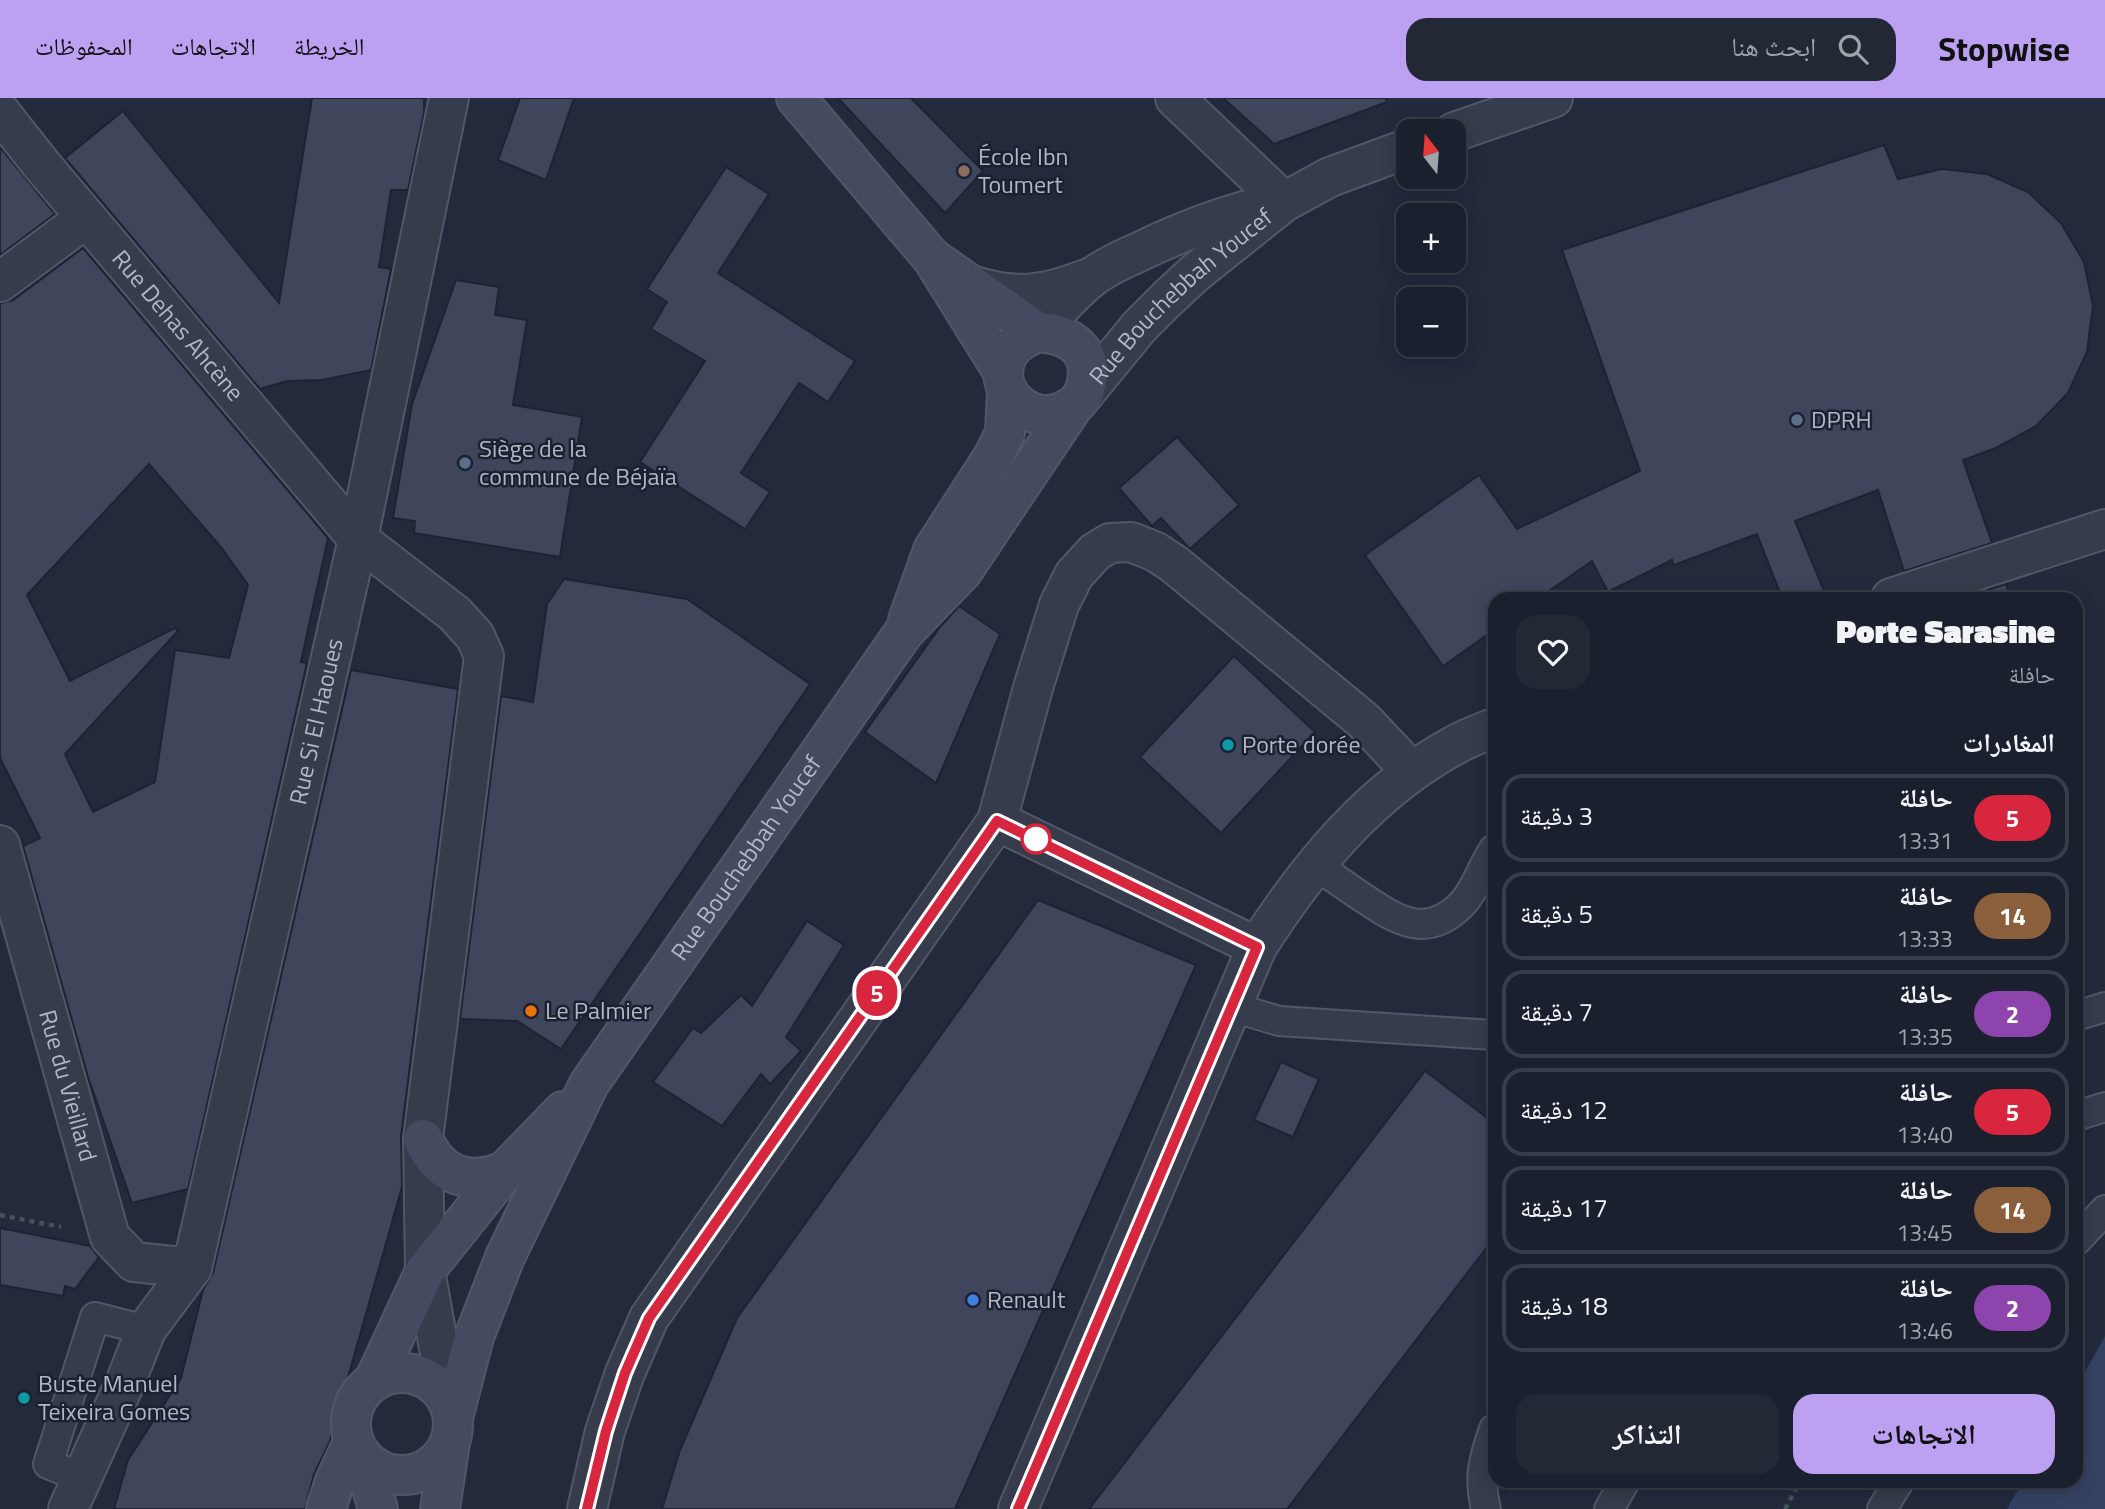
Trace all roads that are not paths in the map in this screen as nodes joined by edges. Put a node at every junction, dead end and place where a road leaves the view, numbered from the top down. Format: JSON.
{"nodes":[{"id":1,"x":449,"y":98,"type":"edge"},
{"id":2,"x":796,"y":98,"type":"edge"},
{"id":3,"x":1175,"y":98,"type":"edge"},
{"id":4,"x":1553,"y":98,"type":"edge"},
{"id":5,"x":0,"y":112,"type":"edge"},
{"id":6,"x":1466,"y":128,"type":"edge"},
{"id":7,"x":1396,"y":153,"type":"edge"},
{"id":8,"x":1284,"y":202,"type":"junction"},
{"id":9,"x":86,"y":218,"type":"junction"},
{"id":10,"x":932,"y":258,"type":"junction"},
{"id":11,"x":1094,"y":275,"type":"junction"},
{"id":12,"x":0,"y":282,"type":"edge"},
{"id":13,"x":971,"y":285,"type":"junction"},
{"id":14,"x":1038,"y":332,"type":"junction"},
{"id":15,"x":1005,"y":382,"type":"junction"},
{"id":16,"x":1078,"y":401,"type":"junction"},
{"id":17,"x":2105,"y":529,"type":"edge"},
{"id":18,"x":358,"y":539,"type":"junction"},
{"id":19,"x":1910,"y":592,"type":"edge"},
{"id":20,"x":904,"y":632,"type":"junction"},
{"id":21,"x":1488,"y":730,"type":"edge"},
{"id":22,"x":1410,"y":771,"type":"junction"},
{"id":23,"x":997,"y":821,"type":"junction"},
{"id":24,"x":0,"y":845,"type":"edge"},
{"id":25,"x":1488,"y":860,"type":"edge"},
{"id":26,"x":1315,"y":865,"type":"junction"},
{"id":27,"x":1257,"y":947,"type":"junction"},
{"id":28,"x":1232,"y":1007,"type":"junction"},
{"id":29,"x":2105,"y":1007,"type":"edge"},
{"id":30,"x":2083,"y":1014,"type":"edge"},
{"id":31,"x":1488,"y":1035,"type":"edge"},
{"id":32,"x":589,"y":1084,"type":"junction"},
{"id":33,"x":2105,"y":1107,"type":"edge"},
{"id":34,"x":2083,"y":1114,"type":"edge"},
{"id":35,"x":423,"y":1139,"type":"junction"},
{"id":36,"x":505,"y":1171,"type":"junction"},
{"id":37,"x":2105,"y":1210,"type":"edge"},
{"id":38,"x":2083,"y":1234,"type":"edge"},
{"id":39,"x":192,"y":1268,"type":"junction"},
{"id":40,"x":425,"y":1271,"type":"junction"},
{"id":41,"x":146,"y":1331,"type":"junction"},
{"id":42,"x":374,"y":1381,"type":"junction"},
{"id":43,"x":451,"y":1421,"type":"junction"},
{"id":44,"x":1488,"y":1445,"type":"edge"},
{"id":45,"x":358,"y":1450,"type":"junction"},
{"id":46,"x":409,"y":1475,"type":"junction"},
{"id":47,"x":1621,"y":1488,"type":"edge"},
{"id":48,"x":1895,"y":1488,"type":"edge"},
{"id":49,"x":75,"y":1493,"type":"edge"},
{"id":50,"x":326,"y":1509,"type":"edge"},
{"id":51,"x":380,"y":1509,"type":"edge"},
{"id":52,"x":440,"y":1509,"type":"edge"},
{"id":53,"x":587,"y":1509,"type":"edge"},
{"id":54,"x":1018,"y":1509,"type":"edge"},
{"id":55,"x":1486,"y":1509,"type":"edge"},
{"id":56,"x":1609,"y":1509,"type":"edge"},
{"id":57,"x":1882,"y":1509,"type":"edge"}],
"edges":[{"from":1,"to":18,"type":"street","name":"Rue Si El Haoues"},
{"from":2,"to":10,"type":"main road"},
{"from":3,"to":8,"type":"street"},
{"from":4,"to":6,"type":"street"},
{"from":5,"to":9,"type":"street","name":"Rue Dehas Ahcène"},
{"from":7,"to":8,"type":"street","name":"Rue Bouchebbah Youcef"},
{"from":8,"to":11,"type":"street","name":"Rue Bouchebbah Youcef"},
{"from":8,"to":16,"type":"street","name":"Rue Bouchebbah Youcef"},
{"from":9,"to":12,"type":"street"},
{"from":9,"to":18,"type":"street","name":"Rue Dehas Ahcène"},
{"from":10,"to":13,"type":"main road"},
{"from":10,"to":15,"type":"main road"},
{"from":11,"to":13,"type":"street","name":"Rue Bouchebbah Youcef"},
{"from":11,"to":14,"type":"street","name":"Rue Bouchebbah Youcef"},
{"from":13,"to":14,"type":"main road"},
{"from":14,"to":15,"type":"main road"},
{"from":14,"to":16,"type":"main road"},
{"from":15,"to":16,"type":"main road"},
{"from":15,"to":20,"type":"main road","name":"Rue Bouchebbah Youcef"},
{"from":16,"to":20,"type":"main road","name":"Rue Bouchebbah Youcef"},
{"from":17,"to":19,"type":"street"},
{"from":18,"to":35,"type":"street","name":"Rue Dehas Ahcène"},
{"from":18,"to":39,"type":"street","name":"Rue Si El Haoues"},
{"from":20,"to":32,"type":"main road","name":"Rue Bouchebbah Youcef"},
{"from":21,"to":22,"type":"street"},
{"from":22,"to":23,"type":"street"},
{"from":22,"to":26,"type":"street"},
{"from":23,"to":27,"type":"street"},
{"from":23,"to":53,"type":"street"},
{"from":24,"to":39,"type":"street","name":"Rue du Vieillard"},
{"from":25,"to":26,"type":"lane"},
{"from":26,"to":27,"type":"street"},
{"from":27,"to":28,"type":"street"},
{"from":28,"to":31,"type":"lane"},
{"from":28,"to":54,"type":"street"},
{"from":29,"to":30,"type":"lane"},
{"from":32,"to":36,"type":"main road","name":"Rue Bouchebbah Youcef"},
{"from":32,"to":43,"type":"main road","name":"Rue Bouchebbah Youcef"},
{"from":33,"to":34,"type":"lane"},
{"from":35,"to":36,"type":"main road"},
{"from":35,"to":40,"type":"street","name":"Rue Dehas Ahcène"},
{"from":36,"to":40,"type":"main road","name":"Rue Bouchebbah Youcef"},
{"from":37,"to":38,"type":"lane"},
{"from":39,"to":41,"type":"street","name":"Rue Si El Haoues"},
{"from":40,"to":42,"type":"main road","name":"Rue Bouchebbah Youcef"},
{"from":40,"to":43,"type":"street","name":"Rue Bouchebbah Youcef"},
{"from":41,"to":49,"type":"street","name":"Rue Si El Haoues"},
{"from":41,"to":49,"type":"lane","name":"Rue Si El Haoues"},
{"from":42,"to":43,"type":"main road"},
{"from":42,"to":45,"type":"main road"},
{"from":43,"to":46,"type":"main road"},
{"from":43,"to":52,"type":"main road","name":"Rue Bouchebbah Youcef"},
{"from":44,"to":55,"type":"lane"},
{"from":45,"to":46,"type":"main road"},
{"from":45,"to":50,"type":"main road"},
{"from":45,"to":51,"type":"main road"},
{"from":46,"to":51,"type":"main road"},
{"from":47,"to":56,"type":"lane"},
{"from":48,"to":57,"type":"lane"}]}
